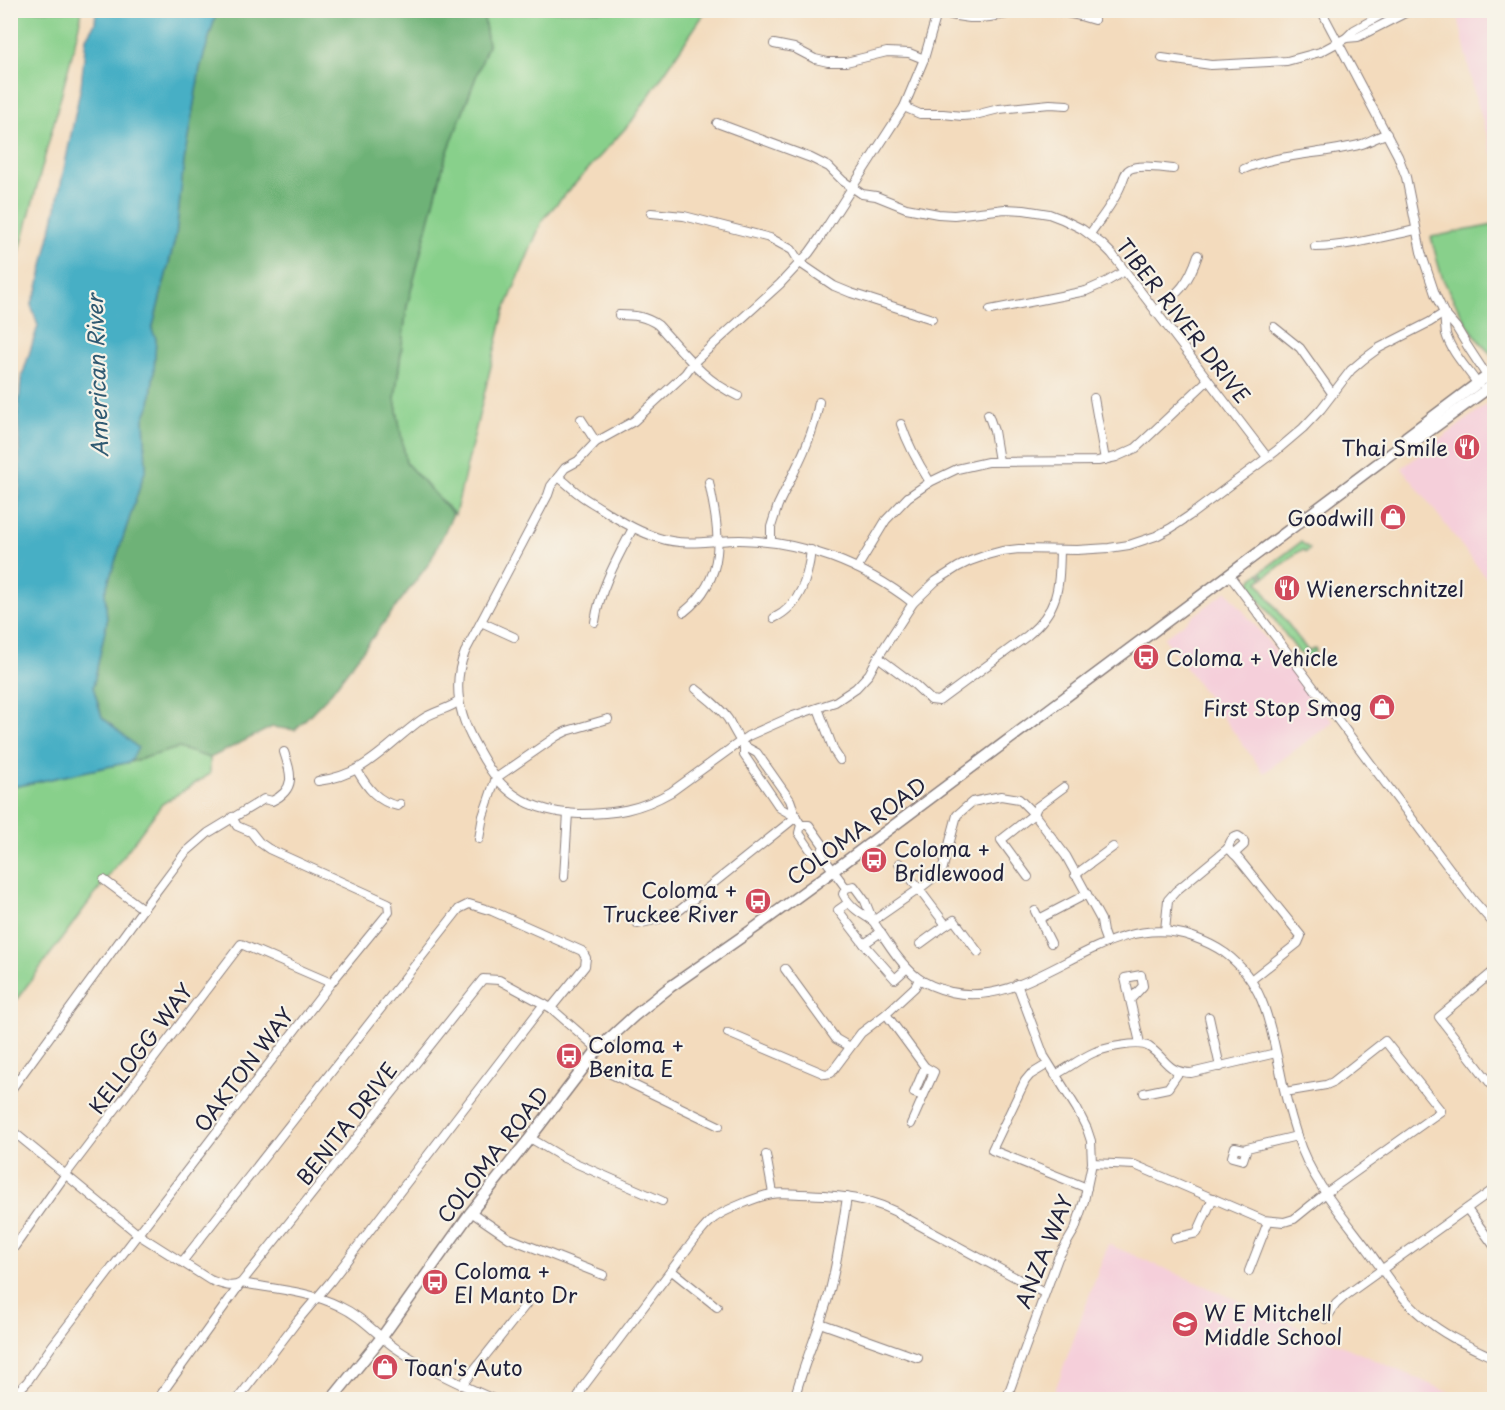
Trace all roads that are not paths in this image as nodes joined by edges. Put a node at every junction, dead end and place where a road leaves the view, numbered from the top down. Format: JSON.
{"nodes":[{"id":1,"x":1321,"y":10,"type":"edge"},
{"id":2,"x":1390,"y":10,"type":"edge"},
{"id":3,"x":1411,"y":10,"type":"edge"},
{"id":4,"x":938,"y":11,"type":"edge"},
{"id":5,"x":1094,"y":21,"type":"dead end"},
{"id":6,"x":1342,"y":41,"type":"junction"},
{"id":7,"x":774,"y":44,"type":"dead end"},
{"id":8,"x":924,"y":58,"type":"junction"},
{"id":9,"x":1162,"y":58,"type":"dead end"},
{"id":10,"x":1067,"y":105,"type":"dead end"},
{"id":11,"x":904,"y":106,"type":"junction"},
{"id":12,"x":717,"y":123,"type":"dead end"},
{"id":13,"x":1387,"y":134,"type":"junction"},
{"id":14,"x":1173,"y":169,"type":"dead end"},
{"id":15,"x":1244,"y":169,"type":"dead end"},
{"id":16,"x":852,"y":188,"type":"junction"},
{"id":17,"x":651,"y":213,"type":"dead end"},
{"id":18,"x":1416,"y":230,"type":"junction"},
{"id":19,"x":1090,"y":234,"type":"junction"},
{"id":20,"x":1315,"y":248,"type":"dead end"},
{"id":21,"x":1198,"y":255,"type":"dead end"},
{"id":22,"x":800,"y":263,"type":"junction"},
{"id":23,"x":1125,"y":271,"type":"junction"},
{"id":24,"x":990,"y":310,"type":"dead end"},
{"id":25,"x":1155,"y":312,"type":"junction"},
{"id":26,"x":1444,"y":313,"type":"junction"},
{"id":27,"x":619,"y":315,"type":"dead end"},
{"id":28,"x":932,"y":319,"type":"dead end"},
{"id":29,"x":1274,"y":327,"type":"dead end"},
{"id":30,"x":693,"y":363,"type":"junction"},
{"id":31,"x":1208,"y":380,"type":"junction"},
{"id":32,"x":1492,"y":380,"type":"edge"},
{"id":33,"x":1477,"y":383,"type":"junction"},
{"id":34,"x":1332,"y":393,"type":"junction"},
{"id":35,"x":738,"y":396,"type":"dead end"},
{"id":36,"x":1094,"y":398,"type":"dead end"},
{"id":37,"x":819,"y":402,"type":"dead end"},
{"id":38,"x":988,"y":414,"type":"dead end"},
{"id":39,"x":581,"y":419,"type":"dead end"},
{"id":40,"x":901,"y":424,"type":"dead end"},
{"id":41,"x":596,"y":442,"type":"junction"},
{"id":42,"x":1404,"y":444,"type":"junction"},
{"id":43,"x":1267,"y":457,"type":"junction"},
{"id":44,"x":1105,"y":460,"type":"junction"},
{"id":45,"x":999,"y":461,"type":"junction"},
{"id":46,"x":558,"y":477,"type":"junction"},
{"id":47,"x":709,"y":482,"type":"dead end"},
{"id":48,"x":930,"y":482,"type":"junction"},
{"id":49,"x":633,"y":528,"type":"junction"},
{"id":50,"x":718,"y":540,"type":"junction"},
{"id":51,"x":771,"y":542,"type":"junction"},
{"id":52,"x":811,"y":550,"type":"junction"},
{"id":53,"x":1060,"y":550,"type":"junction"},
{"id":54,"x":857,"y":568,"type":"junction"},
{"id":55,"x":1230,"y":576,"type":"junction"},
{"id":56,"x":913,"y":603,"type":"junction"},
{"id":57,"x":684,"y":612,"type":"dead end"},
{"id":58,"x":774,"y":618,"type":"dead end"},
{"id":59,"x":481,"y":622,"type":"junction"},
{"id":60,"x":595,"y":622,"type":"dead end"},
{"id":61,"x":514,"y":637,"type":"dead end"},
{"id":62,"x":878,"y":657,"type":"junction"},
{"id":63,"x":696,"y":689,"type":"dead end"},
{"id":64,"x":459,"y":701,"type":"junction"},
{"id":65,"x":818,"y":708,"type":"junction"},
{"id":66,"x":608,"y":719,"type":"dead end"},
{"id":67,"x":742,"y":743,"type":"junction"},
{"id":68,"x":284,"y":752,"type":"dead end"},
{"id":69,"x":840,"y":760,"type":"dead end"},
{"id":70,"x":357,"y":771,"type":"junction"},
{"id":71,"x":496,"y":778,"type":"junction"},
{"id":72,"x":318,"y":781,"type":"dead end"},
{"id":73,"x":1064,"y":788,"type":"dead end"},
{"id":74,"x":400,"y":804,"type":"dead end"},
{"id":75,"x":568,"y":813,"type":"junction"},
{"id":76,"x":1034,"y":814,"type":"junction"},
{"id":77,"x":232,"y":817,"type":"junction"},
{"id":78,"x":798,"y":821,"type":"junction"},
{"id":79,"x":479,"y":839,"type":"dead end"},
{"id":80,"x":1113,"y":847,"type":"dead end"},
{"id":81,"x":821,"y":854,"type":"junction"},
{"id":82,"x":899,"y":863,"type":"dead end"},
{"id":83,"x":832,"y":871,"type":"junction"},
{"id":84,"x":1075,"y":875,"type":"junction"},
{"id":85,"x":564,"y":877,"type":"dead end"},
{"id":86,"x":1028,"y":877,"type":"dead end"},
{"id":87,"x":104,"y":880,"type":"dead end"},
{"id":88,"x":846,"y":888,"type":"junction"},
{"id":89,"x":919,"y":889,"type":"junction"},
{"id":90,"x":1087,"y":894,"type":"junction"},
{"id":91,"x":848,"y":903,"type":"junction"},
{"id":92,"x":142,"y":909,"type":"junction"},
{"id":93,"x":1035,"y":911,"type":"dead end"},
{"id":94,"x":1039,"y":919,"type":"junction"},
{"id":95,"x":873,"y":921,"type":"junction"},
{"id":96,"x":638,"y":924,"type":"dead end"},
{"id":97,"x":1494,"y":924,"type":"edge"},
{"id":98,"x":946,"y":925,"type":"junction"},
{"id":99,"x":1165,"y":931,"type":"junction"},
{"id":100,"x":881,"y":932,"type":"junction"},
{"id":101,"x":1107,"y":942,"type":"junction"},
{"id":102,"x":1051,"y":943,"type":"dead end"},
{"id":103,"x":864,"y":944,"type":"junction"},
{"id":104,"x":920,"y":944,"type":"dead end"},
{"id":105,"x":978,"y":951,"type":"dead end"},
{"id":106,"x":906,"y":968,"type":"junction"},
{"id":107,"x":785,"y":969,"type":"dead end"},
{"id":108,"x":1494,"y":971,"type":"edge"},
{"id":109,"x":919,"y":979,"type":"junction"},
{"id":110,"x":1251,"y":980,"type":"junction"},
{"id":111,"x":331,"y":983,"type":"junction"},
{"id":112,"x":1017,"y":984,"type":"junction"},
{"id":113,"x":1130,"y":1000,"type":"dead end"},
{"id":114,"x":548,"y":1006,"type":"junction"},
{"id":115,"x":886,"y":1014,"type":"junction"},
{"id":116,"x":1209,"y":1017,"type":"dead end"},
{"id":117,"x":728,"y":1033,"type":"dead end"},
{"id":118,"x":1140,"y":1043,"type":"junction"},
{"id":119,"x":850,"y":1047,"type":"junction"},
{"id":120,"x":598,"y":1048,"type":"junction"},
{"id":121,"x":1276,"y":1053,"type":"junction"},
{"id":122,"x":586,"y":1062,"type":"junction"},
{"id":123,"x":1048,"y":1064,"type":"junction"},
{"id":124,"x":1220,"y":1067,"type":"junction"},
{"id":125,"x":1179,"y":1072,"type":"junction"},
{"id":126,"x":1055,"y":1075,"type":"junction"},
{"id":127,"x":1494,"y":1088,"type":"edge"},
{"id":128,"x":10,"y":1091,"type":"edge"},
{"id":129,"x":1285,"y":1092,"type":"junction"},
{"id":130,"x":1144,"y":1093,"type":"dead end"},
{"id":131,"x":911,"y":1124,"type":"dead end"},
{"id":132,"x":720,"y":1126,"type":"dead end"},
{"id":133,"x":10,"y":1129,"type":"edge"},
{"id":134,"x":1297,"y":1136,"type":"junction"},
{"id":135,"x":530,"y":1138,"type":"junction"},
{"id":136,"x":1246,"y":1148,"type":"dead end"},
{"id":137,"x":766,"y":1155,"type":"dead end"},
{"id":138,"x":1092,"y":1163,"type":"junction"},
{"id":139,"x":66,"y":1174,"type":"junction"},
{"id":140,"x":1087,"y":1188,"type":"junction"},
{"id":141,"x":1494,"y":1189,"type":"edge"},
{"id":142,"x":773,"y":1193,"type":"junction"},
{"id":143,"x":1326,"y":1193,"type":"junction"},
{"id":144,"x":847,"y":1197,"type":"junction"},
{"id":145,"x":1213,"y":1198,"type":"junction"},
{"id":146,"x":662,"y":1201,"type":"dead end"},
{"id":147,"x":1467,"y":1209,"type":"junction"},
{"id":148,"x":471,"y":1212,"type":"junction"},
{"id":149,"x":1268,"y":1222,"type":"junction"},
{"id":150,"x":139,"y":1235,"type":"junction"},
{"id":151,"x":1175,"y":1238,"type":"dead end"},
{"id":152,"x":1494,"y":1246,"type":"edge"},
{"id":153,"x":10,"y":1253,"type":"edge"},
{"id":154,"x":182,"y":1262,"type":"junction"},
{"id":155,"x":1382,"y":1269,"type":"junction"},
{"id":156,"x":672,"y":1271,"type":"junction"},
{"id":157,"x":1249,"y":1271,"type":"dead end"},
{"id":158,"x":603,"y":1275,"type":"dead end"},
{"id":159,"x":242,"y":1283,"type":"junction"},
{"id":160,"x":1044,"y":1293,"type":"junction"},
{"id":161,"x":318,"y":1298,"type":"junction"},
{"id":162,"x":528,"y":1302,"type":"dead end"},
{"id":163,"x":717,"y":1307,"type":"dead end"},
{"id":164,"x":1326,"y":1319,"type":"dead end"},
{"id":165,"x":820,"y":1323,"type":"junction"},
{"id":166,"x":382,"y":1337,"type":"junction"},
{"id":167,"x":918,"y":1358,"type":"dead end"},
{"id":168,"x":1494,"y":1358,"type":"edge"},
{"id":169,"x":462,"y":1385,"type":"junction"},
{"id":170,"x":10,"y":1399,"type":"edge"},
{"id":171,"x":157,"y":1400,"type":"edge"},
{"id":172,"x":237,"y":1400,"type":"edge"},
{"id":173,"x":331,"y":1400,"type":"edge"},
{"id":174,"x":496,"y":1400,"type":"edge"},
{"id":175,"x":577,"y":1400,"type":"edge"},
{"id":176,"x":794,"y":1400,"type":"edge"},
{"id":177,"x":1006,"y":1400,"type":"edge"}],
"edges":[{"from":1,"to":6,"type":"street"},
{"from":2,"to":6,"type":"street"},
{"from":3,"to":6,"type":"street"},
{"from":4,"to":5,"type":"street"},
{"from":4,"to":8,"type":"street"},
{"from":6,"to":9,"type":"street"},
{"from":6,"to":13,"type":"street"},
{"from":7,"to":8,"type":"street"},
{"from":8,"to":11,"type":"street"},
{"from":10,"to":11,"type":"street"},
{"from":11,"to":16,"type":"street"},
{"from":12,"to":16,"type":"street"},
{"from":13,"to":15,"type":"street"},
{"from":13,"to":18,"type":"street"},
{"from":14,"to":19,"type":"street"},
{"from":16,"to":19,"type":"street","name":"TIBER RIVER DRIVE"},
{"from":16,"to":22,"type":"street"},
{"from":17,"to":22,"type":"street"},
{"from":18,"to":20,"type":"street"},
{"from":18,"to":26,"type":"street"},
{"from":19,"to":23,"type":"street","name":"TIBER RIVER DRIVE"},
{"from":21,"to":25,"type":"street"},
{"from":22,"to":28,"type":"street"},
{"from":22,"to":30,"type":"street"},
{"from":23,"to":24,"type":"street"},
{"from":23,"to":25,"type":"street","name":"TIBER RIVER DRIVE"},
{"from":25,"to":31,"type":"street","name":"TIBER RIVER DRIVE"},
{"from":26,"to":32,"type":"street"},
{"from":26,"to":33,"type":"street"},
{"from":26,"to":34,"type":"street"},
{"from":27,"to":30,"type":"street"},
{"from":29,"to":34,"type":"street"},
{"from":30,"to":35,"type":"street"},
{"from":30,"to":41,"type":"street"},
{"from":31,"to":43,"type":"street","name":"TIBER RIVER DRIVE"},
{"from":31,"to":44,"type":"street"},
{"from":32,"to":33,"type":"main road","name":"COLOMA ROAD"},
{"from":32,"to":42,"type":"main road","name":"COLOMA ROAD"},
{"from":33,"to":42,"type":"main road","name":"COLOMA ROAD"},
{"from":34,"to":43,"type":"street"},
{"from":36,"to":44,"type":"street"},
{"from":37,"to":51,"type":"street"},
{"from":38,"to":45,"type":"street"},
{"from":39,"to":41,"type":"street"},
{"from":40,"to":48,"type":"street"},
{"from":41,"to":46,"type":"street"},
{"from":42,"to":55,"type":"main road","name":"COLOMA ROAD"},
{"from":43,"to":53,"type":"street"},
{"from":44,"to":45,"type":"street"},
{"from":45,"to":48,"type":"street"},
{"from":46,"to":49,"type":"street"},
{"from":46,"to":59,"type":"street"},
{"from":47,"to":50,"type":"street"},
{"from":48,"to":54,"type":"street"},
{"from":49,"to":50,"type":"street"},
{"from":49,"to":60,"type":"street"},
{"from":50,"to":51,"type":"street"},
{"from":50,"to":57,"type":"street"},
{"from":51,"to":52,"type":"street"},
{"from":52,"to":54,"type":"street"},
{"from":52,"to":58,"type":"street"},
{"from":53,"to":56,"type":"street"},
{"from":53,"to":62,"type":"street"},
{"from":54,"to":56,"type":"street"},
{"from":55,"to":83,"type":"main road","name":"COLOMA ROAD"},
{"from":55,"to":97,"type":"street"},
{"from":56,"to":62,"type":"street"},
{"from":59,"to":61,"type":"street"},
{"from":59,"to":64,"type":"street"},
{"from":62,"to":65,"type":"street"},
{"from":63,"to":67,"type":"street"},
{"from":64,"to":70,"type":"street"},
{"from":64,"to":71,"type":"street"},
{"from":65,"to":67,"type":"street"},
{"from":65,"to":69,"type":"street"},
{"from":66,"to":71,"type":"street"},
{"from":67,"to":75,"type":"street"},
{"from":67,"to":78,"type":"street"},
{"from":67,"to":78,"type":"street"},
{"from":68,"to":77,"type":"street"},
{"from":70,"to":72,"type":"street"},
{"from":70,"to":74,"type":"street"},
{"from":71,"to":75,"type":"street"},
{"from":71,"to":79,"type":"street"},
{"from":73,"to":76,"type":"street"},
{"from":75,"to":85,"type":"street"},
{"from":76,"to":84,"type":"street"},
{"from":76,"to":86,"type":"street"},
{"from":76,"to":89,"type":"street"},
{"from":77,"to":92,"type":"street"},
{"from":77,"to":111,"type":"street","name":"OAKTON WAY"},
{"from":78,"to":81,"type":"street"},
{"from":78,"to":81,"type":"street"},
{"from":78,"to":96,"type":"street"},
{"from":80,"to":84,"type":"street"},
{"from":81,"to":83,"type":"street"},
{"from":82,"to":89,"type":"street"},
{"from":83,"to":88,"type":"street"},
{"from":83,"to":120,"type":"main road","name":"COLOMA ROAD"},
{"from":84,"to":90,"type":"street"},
{"from":87,"to":92,"type":"street"},
{"from":88,"to":91,"type":"street"},
{"from":88,"to":95,"type":"street"},
{"from":89,"to":95,"type":"street"},
{"from":89,"to":98,"type":"street"},
{"from":90,"to":94,"type":"street"},
{"from":90,"to":101,"type":"street"},
{"from":91,"to":95,"type":"street"},
{"from":91,"to":103,"type":"street"},
{"from":92,"to":128,"type":"street"},
{"from":93,"to":94,"type":"street"},
{"from":94,"to":102,"type":"street"},
{"from":95,"to":100,"type":"street"},
{"from":98,"to":104,"type":"street"},
{"from":98,"to":105,"type":"street"},
{"from":99,"to":101,"type":"street"},
{"from":99,"to":110,"type":"street"},
{"from":99,"to":110,"type":"street"},
{"from":100,"to":103,"type":"street"},
{"from":100,"to":106,"type":"street"},
{"from":101,"to":112,"type":"street"},
{"from":103,"to":106,"type":"street"},
{"from":106,"to":109,"type":"street"},
{"from":107,"to":119,"type":"street"},
{"from":108,"to":127,"type":"street"},
{"from":109,"to":112,"type":"street"},
{"from":109,"to":115,"type":"street"},
{"from":110,"to":121,"type":"street"},
{"from":111,"to":139,"type":"street","name":"KELLOGG WAY"},
{"from":111,"to":150,"type":"street","name":"OAKTON WAY"},
{"from":112,"to":123,"type":"street","name":"ANZA WAY"},
{"from":113,"to":118,"type":"street"},
{"from":114,"to":120,"type":"street","name":"BENITA DRIVE"},
{"from":114,"to":154,"type":"street"},
{"from":114,"to":159,"type":"street","name":"BENITA DRIVE"},
{"from":114,"to":161,"type":"street"},
{"from":115,"to":119,"type":"street"},
{"from":115,"to":131,"type":"street"},
{"from":116,"to":124,"type":"street"},
{"from":117,"to":119,"type":"street"},
{"from":118,"to":125,"type":"street"},
{"from":118,"to":126,"type":"street"},
{"from":120,"to":122,"type":"main road","name":"COLOMA ROAD"},
{"from":121,"to":124,"type":"street"},
{"from":121,"to":129,"type":"street"},
{"from":122,"to":132,"type":"street"},
{"from":122,"to":135,"type":"main road","name":"COLOMA ROAD"},
{"from":123,"to":126,"type":"street","name":"ANZA WAY"},
{"from":123,"to":140,"type":"street"},
{"from":124,"to":125,"type":"street"},
{"from":125,"to":130,"type":"street"},
{"from":126,"to":138,"type":"street","name":"ANZA WAY"},
{"from":129,"to":134,"type":"street"},
{"from":129,"to":143,"type":"street"},
{"from":133,"to":139,"type":"street"},
{"from":134,"to":136,"type":"street"},
{"from":134,"to":143,"type":"street"},
{"from":135,"to":146,"type":"street"},
{"from":135,"to":148,"type":"main road","name":"COLOMA ROAD"},
{"from":137,"to":142,"type":"street"},
{"from":138,"to":140,"type":"street","name":"ANZA WAY"},
{"from":138,"to":145,"type":"street"},
{"from":139,"to":150,"type":"street"},
{"from":139,"to":153,"type":"street","name":"KELLOGG WAY"},
{"from":140,"to":160,"type":"street","name":"ANZA WAY"},
{"from":141,"to":147,"type":"street"},
{"from":142,"to":144,"type":"street"},
{"from":142,"to":156,"type":"street"},
{"from":143,"to":149,"type":"street"},
{"from":143,"to":155,"type":"street"},
{"from":144,"to":160,"type":"street"},
{"from":144,"to":165,"type":"street"},
{"from":145,"to":149,"type":"street"},
{"from":145,"to":151,"type":"street"},
{"from":147,"to":152,"type":"street"},
{"from":147,"to":155,"type":"street"},
{"from":148,"to":158,"type":"street"},
{"from":148,"to":166,"type":"main road","name":"COLOMA ROAD"},
{"from":149,"to":157,"type":"street"},
{"from":150,"to":154,"type":"street"},
{"from":150,"to":170,"type":"street","name":"OAKTON WAY"},
{"from":154,"to":159,"type":"street"},
{"from":155,"to":164,"type":"street"},
{"from":155,"to":168,"type":"street"},
{"from":156,"to":163,"type":"street"},
{"from":156,"to":175,"type":"street"},
{"from":159,"to":161,"type":"street"},
{"from":159,"to":171,"type":"street","name":"BENITA DRIVE"},
{"from":160,"to":177,"type":"street","name":"ANZA WAY"},
{"from":161,"to":166,"type":"street"},
{"from":161,"to":172,"type":"street"},
{"from":162,"to":169,"type":"street"},
{"from":165,"to":167,"type":"street"},
{"from":165,"to":176,"type":"street"},
{"from":166,"to":169,"type":"street"},
{"from":166,"to":173,"type":"main road","name":"COLOMA ROAD"},
{"from":169,"to":174,"type":"street"}]}
